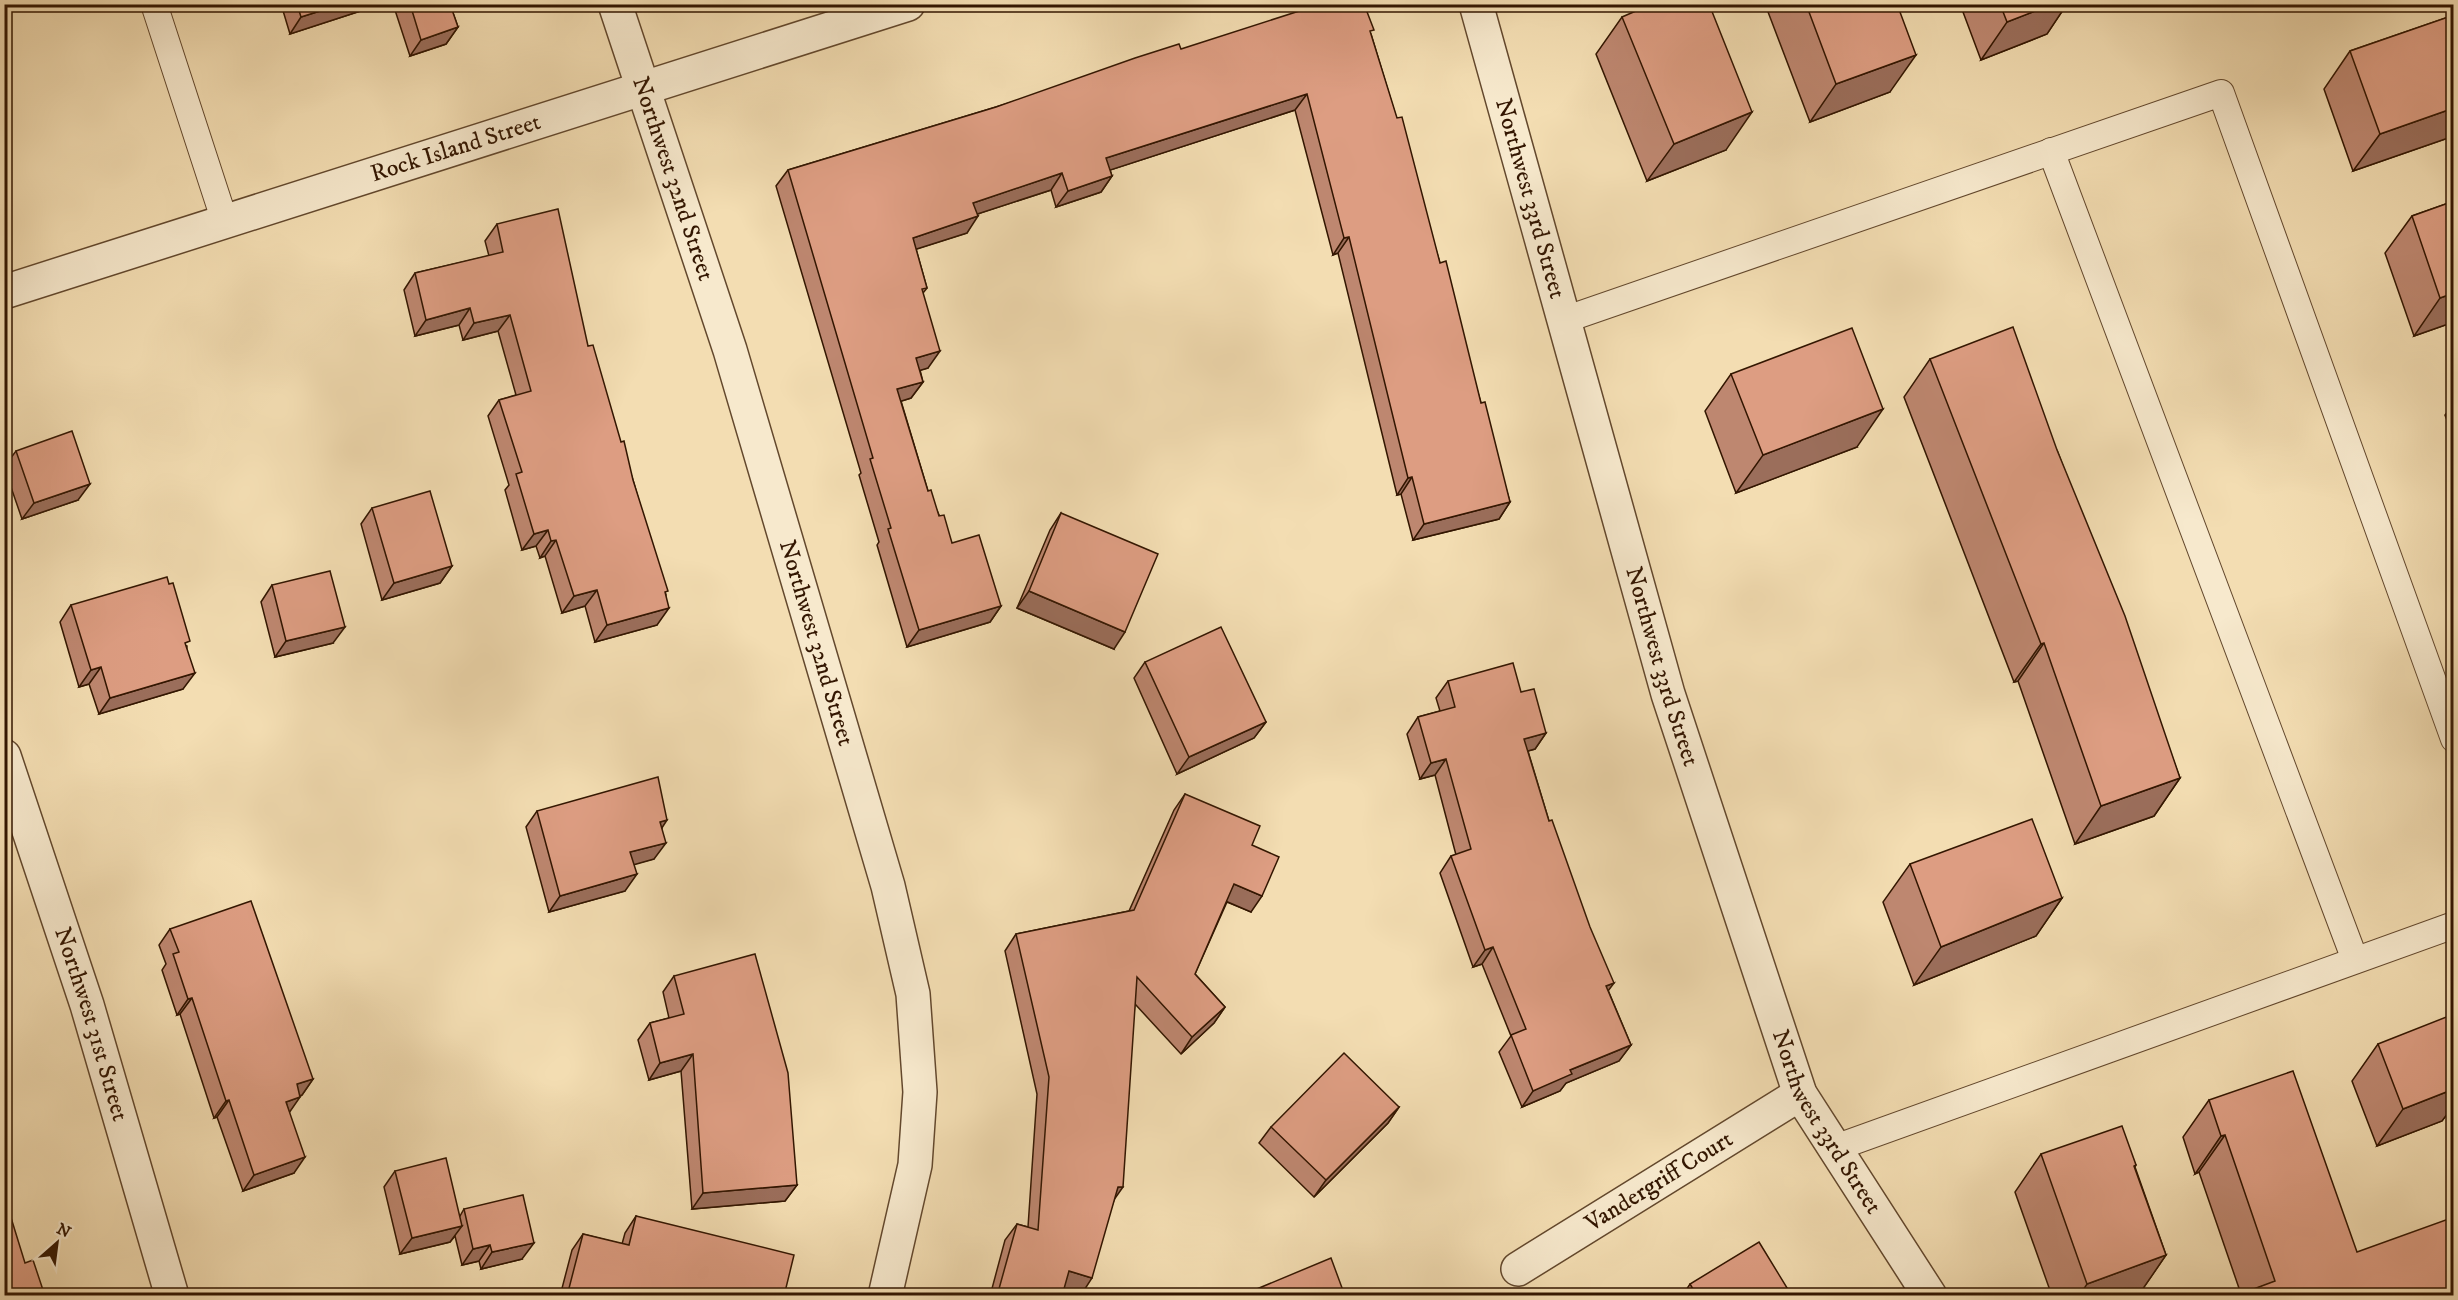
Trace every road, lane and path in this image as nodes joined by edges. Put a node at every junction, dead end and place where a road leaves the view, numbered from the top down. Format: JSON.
{"nodes":[{"id":1,"x":154,"y":4,"type":"edge"},
{"id":2,"x":615,"y":4,"type":"edge"},
{"id":3,"x":908,"y":4,"type":"edge"},
{"id":4,"x":1476,"y":4,"type":"edge"},
{"id":5,"x":643,"y":89,"type":"junction"},
{"id":6,"x":2050,"y":151,"type":"junction"},
{"id":7,"x":225,"y":222,"type":"junction"},
{"id":8,"x":4,"y":292,"type":"edge"},
{"id":9,"x":1564,"y":320,"type":"junction"},
{"id":10,"x":2454,"y":739,"type":"edge"},
{"id":11,"x":4,"y":756,"type":"edge"},
{"id":12,"x":2454,"y":925,"type":"edge"},
{"id":13,"x":2355,"y":960,"type":"junction"},
{"id":14,"x":1800,"y":1094,"type":"junction"},
{"id":15,"x":1835,"y":1148,"type":"junction"},
{"id":16,"x":1518,"y":1269,"type":"dead end"},
{"id":17,"x":172,"y":1296,"type":"edge"},
{"id":18,"x":885,"y":1296,"type":"edge"},
{"id":19,"x":1930,"y":1296,"type":"edge"}],
"edges":[{"from":1,"to":7,"type":"lane"},
{"from":2,"to":5,"type":"street","name":"Northwest 32nd Street"},
{"from":3,"to":5,"type":"street","name":"Rock Island Street"},
{"from":4,"to":9,"type":"street","name":"Northwest 33rd Street"},
{"from":5,"to":7,"type":"street","name":"Rock Island Street"},
{"from":5,"to":18,"type":"street","name":"Northwest 32nd Street"},
{"from":6,"to":9,"type":"lane"},
{"from":6,"to":10,"type":"lane"},
{"from":6,"to":13,"type":"lane"},
{"from":7,"to":8,"type":"street","name":"Rock Island Street"},
{"from":9,"to":14,"type":"street","name":"Northwest 33rd Street"},
{"from":11,"to":17,"type":"street","name":"Northwest 31st Street"},
{"from":12,"to":13,"type":"lane"},
{"from":13,"to":15,"type":"lane"},
{"from":14,"to":15,"type":"street","name":"Northwest 33rd Street"},
{"from":14,"to":16,"type":"street","name":"Vandergriff Court"},
{"from":15,"to":19,"type":"street","name":"Northwest 33rd Street"}]}
